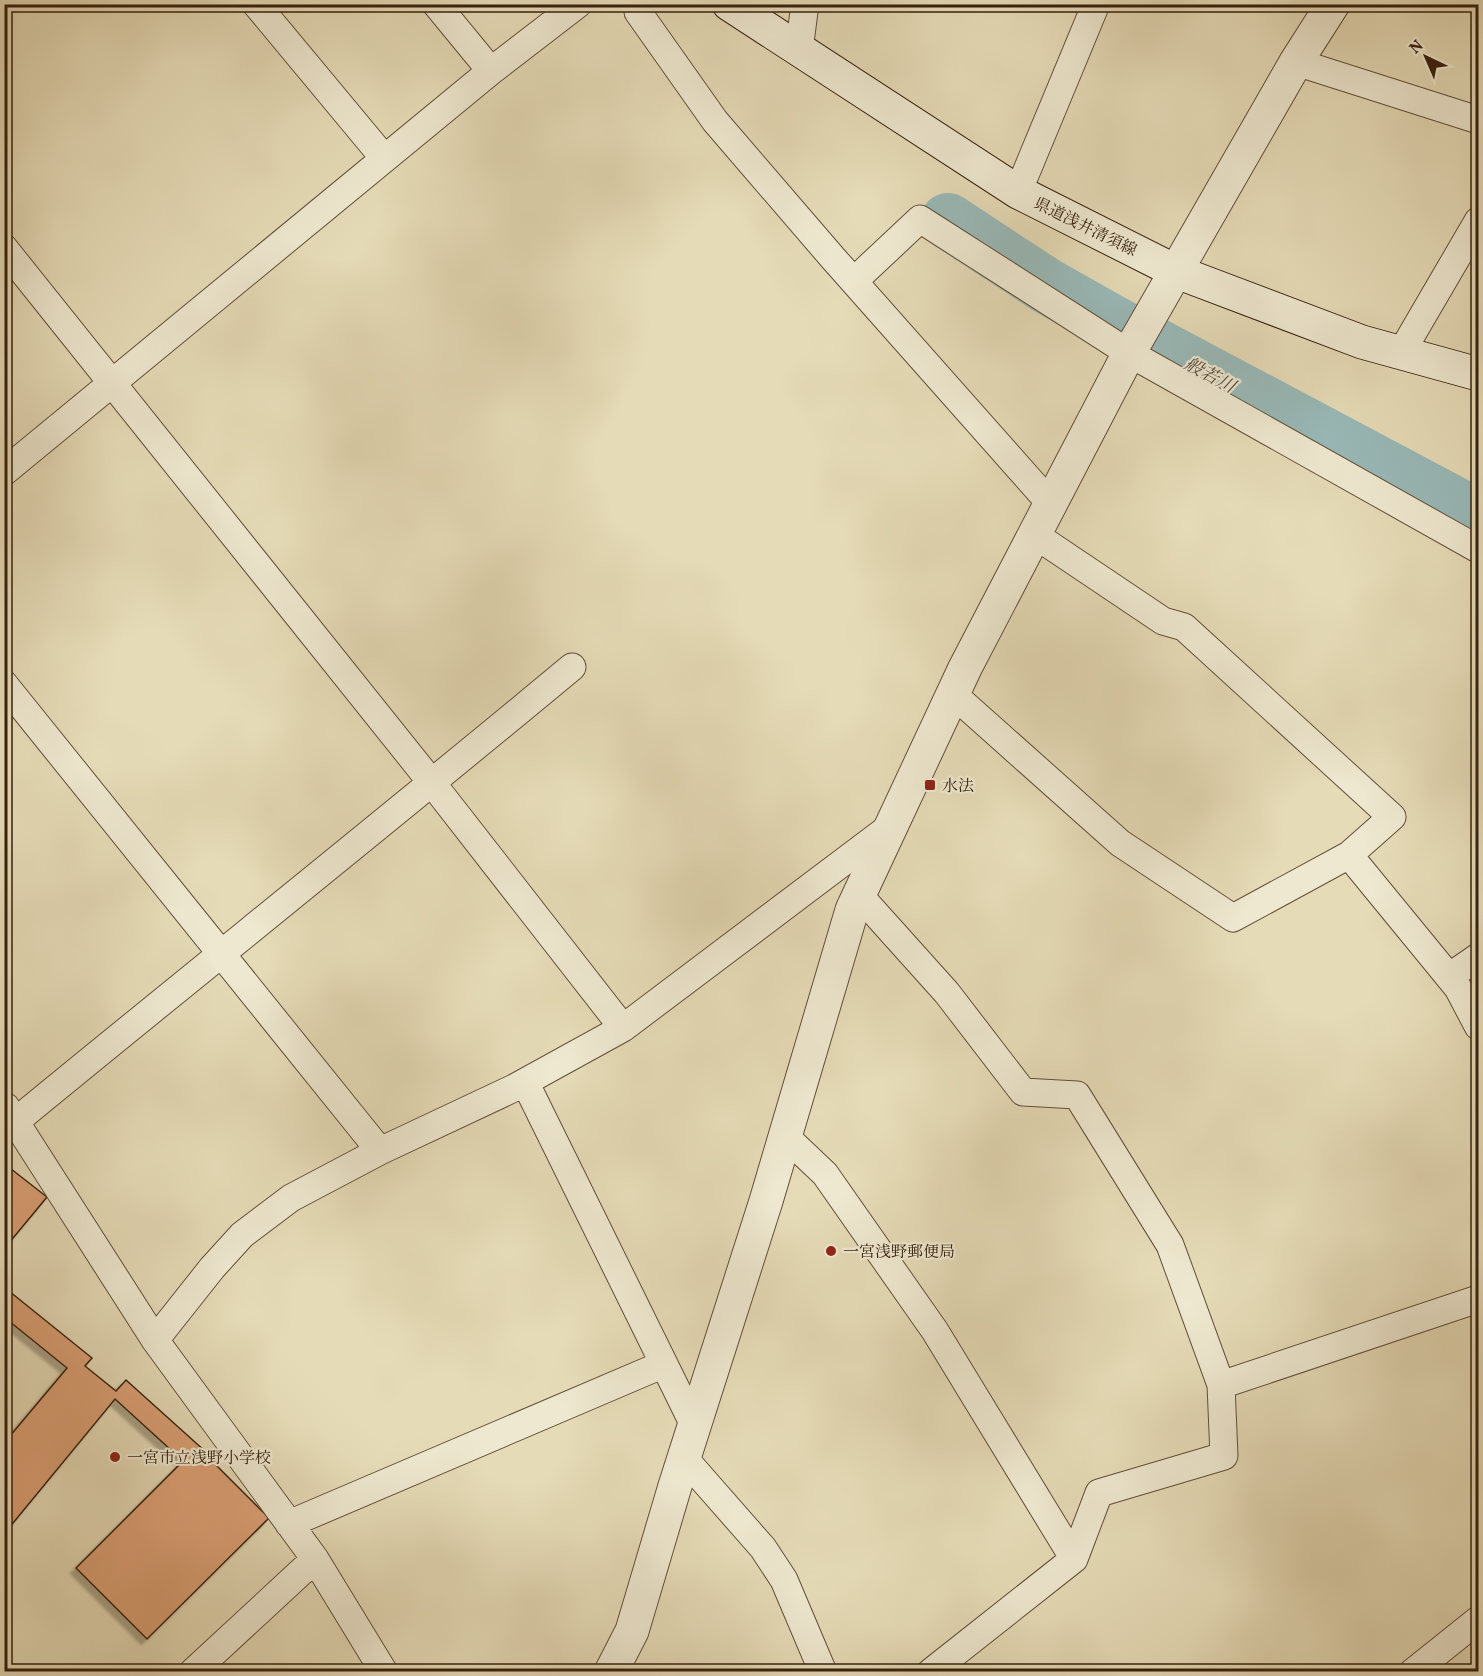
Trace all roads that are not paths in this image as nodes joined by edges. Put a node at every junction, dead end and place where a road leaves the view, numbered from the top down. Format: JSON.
{"nodes":[{"id":1,"x":256,"y":4,"type":"edge"},
{"id":2,"x":436,"y":4,"type":"edge"},
{"id":3,"x":578,"y":4,"type":"edge"},
{"id":4,"x":639,"y":4,"type":"edge"},
{"id":5,"x":729,"y":4,"type":"edge"},
{"id":6,"x":806,"y":4,"type":"edge"},
{"id":7,"x":1096,"y":4,"type":"edge"},
{"id":8,"x":1333,"y":4,"type":"edge"},
{"id":9,"x":800,"y":50,"type":"junction"},
{"id":10,"x":1296,"y":62,"type":"junction"},
{"id":11,"x":491,"y":71,"type":"junction"},
{"id":12,"x":1479,"y":120,"type":"edge"},
{"id":13,"x":384,"y":158,"type":"junction"},
{"id":14,"x":1018,"y":192,"type":"junction"},
{"id":15,"x":1479,"y":221,"type":"edge"},
{"id":16,"x":4,"y":248,"type":"edge"},
{"id":17,"x":1177,"y":272,"type":"junction"},
{"id":18,"x":854,"y":281,"type":"junction"},
{"id":19,"x":1129,"y":353,"type":"junction"},
{"id":20,"x":1401,"y":353,"type":"junction"},
{"id":21,"x":1479,"y":374,"type":"edge"},
{"id":22,"x":113,"y":384,"type":"junction"},
{"id":23,"x":4,"y":472,"type":"edge"},
{"id":24,"x":1050,"y":503,"type":"junction"},
{"id":25,"x":1035,"y":535,"type":"junction"},
{"id":26,"x":1479,"y":549,"type":"edge"},
{"id":27,"x":572,"y":667,"type":"dead end"},
{"id":28,"x":4,"y":684,"type":"edge"},
{"id":29,"x":954,"y":695,"type":"junction"},
{"id":30,"x":432,"y":783,"type":"junction"},
{"id":31,"x":891,"y":826,"type":"junction"},
{"id":32,"x":1349,"y":855,"type":"junction"},
{"id":33,"x":859,"y":895,"type":"junction"},
{"id":34,"x":220,"y":952,"type":"junction"},
{"id":35,"x":1479,"y":957,"type":"edge"},
{"id":36,"x":1449,"y":977,"type":"junction"},
{"id":37,"x":1479,"y":1026,"type":"edge"},
{"id":38,"x":622,"y":1028,"type":"junction"},
{"id":39,"x":525,"y":1082,"type":"junction"},
{"id":40,"x":10,"y":1113,"type":"edge"},
{"id":41,"x":785,"y":1136,"type":"junction"},
{"id":42,"x":380,"y":1150,"type":"junction"},
{"id":43,"x":1479,"y":1299,"type":"edge"},
{"id":44,"x":155,"y":1340,"type":"junction"},
{"id":45,"x":664,"y":1364,"type":"junction"},
{"id":46,"x":1221,"y":1385,"type":"junction"},
{"id":47,"x":694,"y":1425,"type":"junction"},
{"id":48,"x":684,"y":1458,"type":"junction"},
{"id":49,"x":289,"y":1524,"type":"junction"},
{"id":50,"x":315,"y":1558,"type":"junction"},
{"id":51,"x":1074,"y":1559,"type":"junction"},
{"id":52,"x":1479,"y":1620,"type":"edge"},
{"id":53,"x":193,"y":1671,"type":"edge"},
{"id":54,"x":384,"y":1671,"type":"edge"},
{"id":55,"x":611,"y":1671,"type":"edge"},
{"id":56,"x":823,"y":1671,"type":"edge"},
{"id":57,"x":931,"y":1671,"type":"edge"},
{"id":58,"x":1413,"y":1671,"type":"edge"}],
"edges":[{"from":1,"to":13,"type":"street"},
{"from":2,"to":11,"type":"street"},
{"from":3,"to":11,"type":"street"},
{"from":4,"to":18,"type":"street"},
{"from":5,"to":9,"type":"street","name":"県道浅井清須線"},
{"from":6,"to":9,"type":"street"},
{"from":7,"to":14,"type":"street"},
{"from":8,"to":10,"type":"street"},
{"from":9,"to":14,"type":"street","name":"県道浅井清須線"},
{"from":10,"to":12,"type":"street"},
{"from":10,"to":17,"type":"street"},
{"from":11,"to":13,"type":"street"},
{"from":13,"to":22,"type":"street"},
{"from":14,"to":17,"type":"street","name":"県道浅井清須線"},
{"from":15,"to":20,"type":"street"},
{"from":16,"to":22,"type":"street"},
{"from":17,"to":19,"type":"street"},
{"from":17,"to":20,"type":"street","name":"県道浅井清須線"},
{"from":18,"to":19,"type":"street"},
{"from":18,"to":24,"type":"street"},
{"from":19,"to":24,"type":"street"},
{"from":19,"to":26,"type":"street"},
{"from":20,"to":21,"type":"street","name":"県道浅井清須線"},
{"from":22,"to":23,"type":"street"},
{"from":22,"to":30,"type":"street"},
{"from":24,"to":25,"type":"street"},
{"from":25,"to":29,"type":"street"},
{"from":25,"to":32,"type":"street"},
{"from":27,"to":30,"type":"street"},
{"from":28,"to":34,"type":"street"},
{"from":29,"to":31,"type":"street"},
{"from":29,"to":32,"type":"street"},
{"from":30,"to":34,"type":"street"},
{"from":30,"to":38,"type":"street"},
{"from":31,"to":33,"type":"street"},
{"from":31,"to":38,"type":"street"},
{"from":32,"to":36,"type":"street"},
{"from":33,"to":41,"type":"street"},
{"from":33,"to":46,"type":"street"},
{"from":34,"to":40,"type":"street"},
{"from":34,"to":42,"type":"street"},
{"from":35,"to":36,"type":"street"},
{"from":36,"to":37,"type":"street"},
{"from":38,"to":39,"type":"street"},
{"from":39,"to":42,"type":"street"},
{"from":39,"to":45,"type":"street"},
{"from":40,"to":44,"type":"street"},
{"from":41,"to":47,"type":"street"},
{"from":41,"to":51,"type":"street"},
{"from":42,"to":44,"type":"street"},
{"from":43,"to":46,"type":"street"},
{"from":44,"to":49,"type":"street"},
{"from":45,"to":47,"type":"street"},
{"from":45,"to":49,"type":"street"},
{"from":46,"to":51,"type":"street"},
{"from":47,"to":48,"type":"street"},
{"from":48,"to":55,"type":"street"},
{"from":48,"to":56,"type":"street"},
{"from":49,"to":50,"type":"street"},
{"from":50,"to":53,"type":"street"},
{"from":50,"to":54,"type":"street"},
{"from":51,"to":57,"type":"street"},
{"from":52,"to":58,"type":"street"}]}
